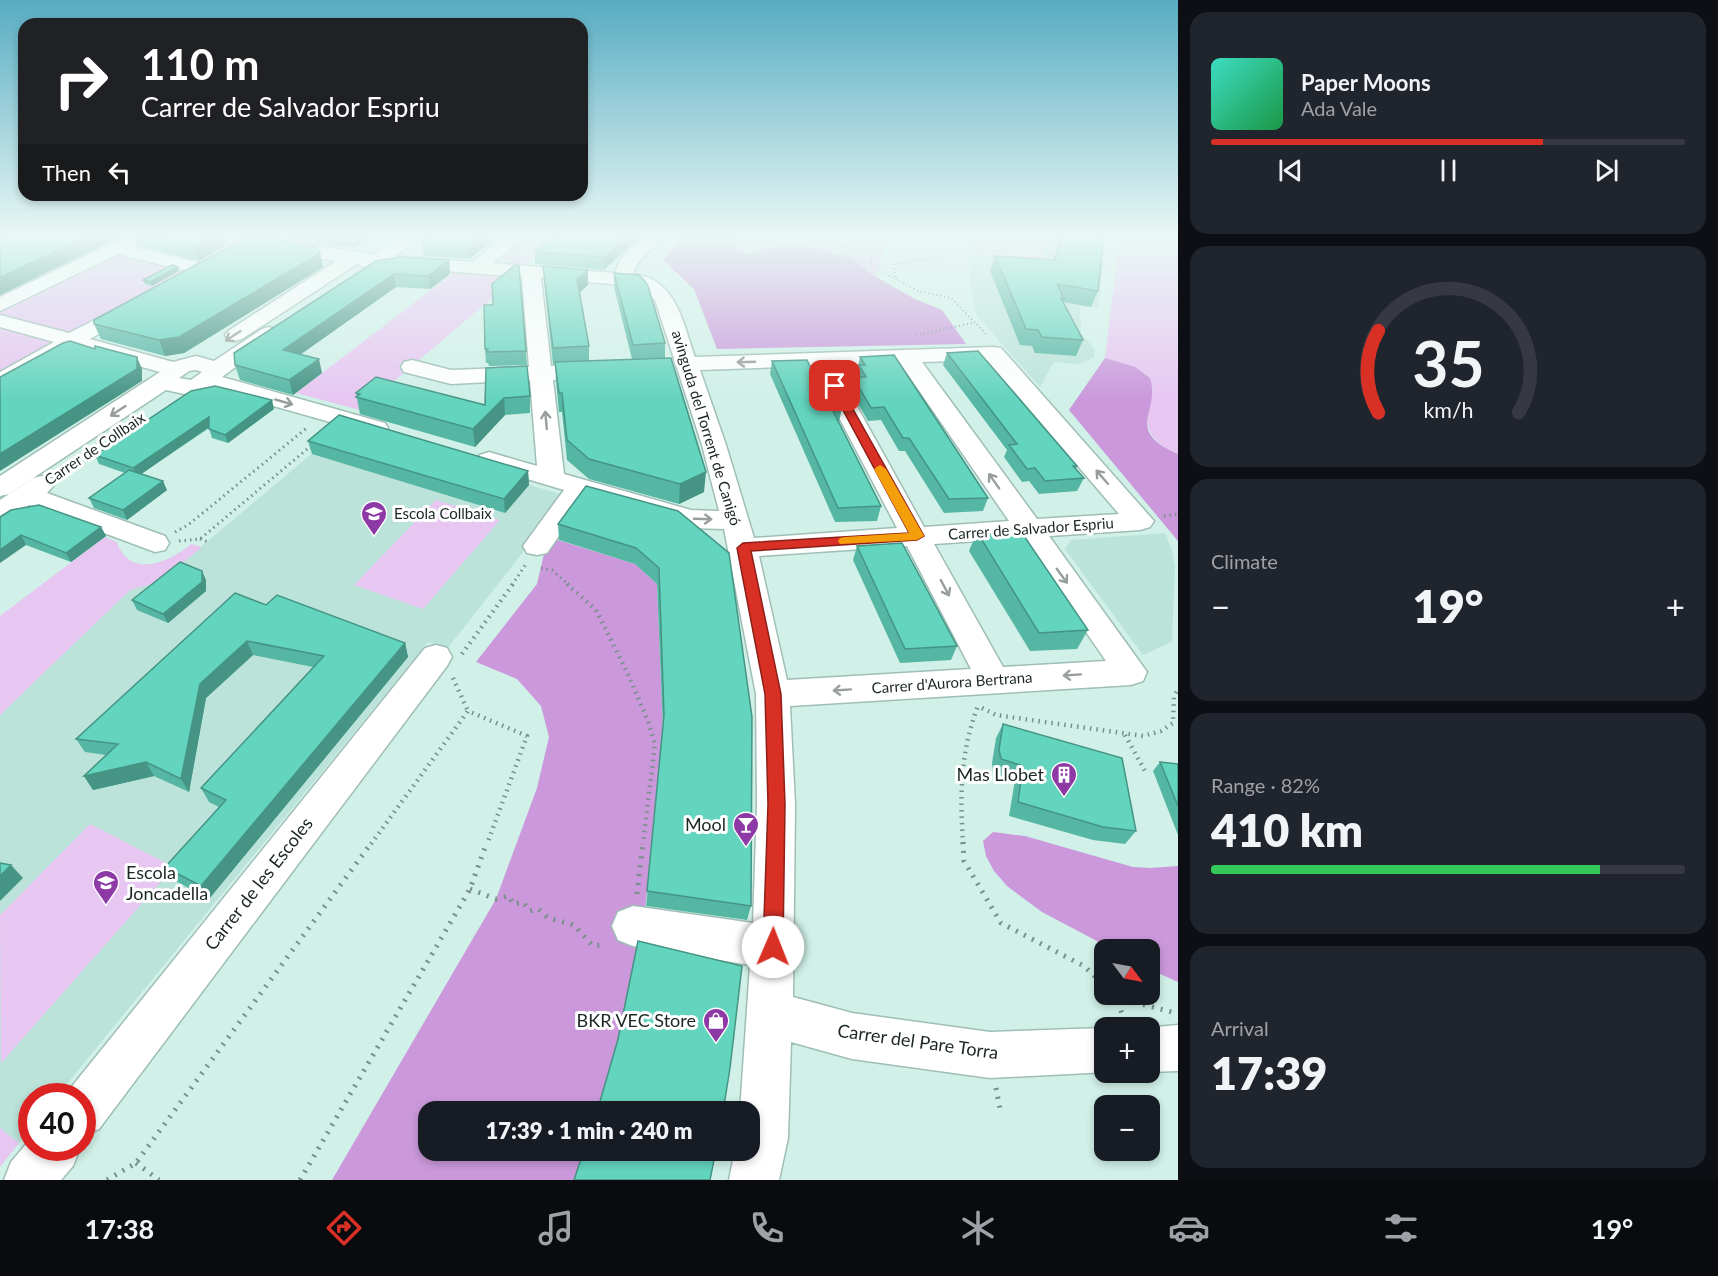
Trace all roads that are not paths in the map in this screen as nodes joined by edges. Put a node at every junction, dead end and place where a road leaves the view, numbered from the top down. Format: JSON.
{"nodes":[{"id":1,"x":28,"y":291,"type":"edge"},
{"id":2,"x":307,"y":291,"type":"edge"},
{"id":3,"x":326,"y":291,"type":"edge"},
{"id":4,"x":533,"y":291,"type":"edge"},
{"id":5,"x":657,"y":291,"type":"edge"},
{"id":6,"x":152,"y":297,"type":"edge"},
{"id":7,"x":0,"y":305,"type":"edge"},
{"id":8,"x":0,"y":321,"type":"edge"},
{"id":9,"x":73,"y":341,"type":"junction"},
{"id":10,"x":906,"y":356,"type":"junction"},
{"id":11,"x":820,"y":360,"type":"junction"},
{"id":12,"x":679,"y":366,"type":"junction"},
{"id":13,"x":412,"y":367,"type":"dead end"},
{"id":14,"x":620,"y":370,"type":"edge"},
{"id":15,"x":541,"y":373,"type":"junction"},
{"id":16,"x":190,"y":375,"type":"junction"},
{"id":17,"x":0,"y":381,"type":"edge"},
{"id":18,"x":399,"y":435,"type":"edge"},
{"id":19,"x":465,"y":453,"type":"edge"},
{"id":20,"x":551,"y":478,"type":"junction"},
{"id":21,"x":580,"y":487,"type":"junction"},
{"id":22,"x":0,"y":488,"type":"edge"},
{"id":23,"x":27,"y":495,"type":"junction"},
{"id":24,"x":0,"y":513,"type":"edge"},
{"id":25,"x":1028,"y":529,"type":"junction"},
{"id":26,"x":739,"y":534,"type":"junction"},
{"id":27,"x":917,"y":536,"type":"junction"},
{"id":28,"x":154,"y":543,"type":"road end"},
{"id":29,"x":531,"y":555,"type":"road end"},
{"id":30,"x":453,"y":661,"type":"road end"},
{"id":31,"x":978,"y":690,"type":"junction"},
{"id":32,"x":773,"y":694,"type":"junction"},
{"id":33,"x":633,"y":927,"type":"road end"},
{"id":34,"x":773,"y":947,"type":"junction"},
{"id":35,"x":770,"y":1014,"type":"junction"},
{"id":36,"x":1178,"y":1048,"type":"edge"},
{"id":37,"x":1160,"y":1049,"type":"edge"},
{"id":38,"x":1094,"y":1051,"type":"edge"},
{"id":39,"x":96,"y":1095,"type":"edge"},
{"id":40,"x":44,"y":1161,"type":"edge"},
{"id":41,"x":29,"y":1180,"type":"edge"},
{"id":42,"x":754,"y":1180,"type":"edge"}],
"edges":[{"from":1,"to":7,"type":"street"},
{"from":2,"to":16,"type":"street","name":"Carrer de Collbaix","one_way":true},
{"from":3,"to":16,"type":"street","name":"Carrer de Collbaix"},
{"from":4,"to":15,"type":"street"},
{"from":5,"to":12,"type":"street","name":"avinguda del Torrent de Canigó"},
{"from":6,"to":9,"type":"street"},
{"from":8,"to":9,"type":"street"},
{"from":9,"to":16,"type":"street"},
{"from":9,"to":17,"type":"street"},
{"from":10,"to":11,"type":"street"},
{"from":25,"to":10,"type":"street","one_way":true},
{"from":25,"to":10,"type":"street","name":"Carrer de Salvador Espriu","one_way":true},
{"from":11,"to":12,"type":"street","one_way":true},
{"from":11,"to":27,"type":"street"},
{"from":12,"to":26,"type":"street","name":"avinguda del Torrent de Canigó"},
{"from":13,"to":15,"type":"street"},
{"from":14,"to":15,"type":"street"},
{"from":20,"to":15,"type":"street","one_way":true},
{"from":16,"to":18,"type":"street","one_way":true},
{"from":16,"to":22,"type":"street","name":"Carrer de Collbaix","one_way":true},
{"from":16,"to":23,"type":"street","name":"Carrer de Collbaix"},
{"from":19,"to":20,"type":"street","name":"Carrer de Salvador Espriu"},
{"from":20,"to":21,"type":"street","name":"Carrer de Salvador Espriu"},
{"from":21,"to":26,"type":"street","name":"Carrer de Salvador Espriu","one_way":true},
{"from":21,"to":29,"type":"street"},
{"from":23,"to":24,"type":"street","name":"Carrer de Collbaix"},
{"from":23,"to":28,"type":"street"},
{"from":25,"to":27,"type":"street","name":"Carrer de Salvador Espriu"},
{"from":25,"to":31,"type":"street","name":"Carrer d'Aurora Bertrana","one_way":true},
{"from":26,"to":27,"type":"street","name":"Carrer de Salvador Espriu"},
{"from":26,"to":32,"type":"street","name":"avinguda del Torrent de Canigó"},
{"from":27,"to":31,"type":"street","one_way":true},
{"from":30,"to":39,"type":"street","name":"Carrer de les Escoles"},
{"from":31,"to":32,"type":"street","name":"Carrer d'Aurora Bertrana","one_way":true},
{"from":32,"to":34,"type":"street","name":"avinguda del Torrent de Canigó"},
{"from":33,"to":34,"type":"street"},
{"from":34,"to":35,"type":"street","name":"avinguda del Torrent de Canigó"},
{"from":35,"to":38,"type":"street","name":"Carrer del Pare Torra"},
{"from":35,"to":42,"type":"street","name":"avinguda del Torrent de Canigó"},
{"from":36,"to":37,"type":"street"},
{"from":40,"to":41,"type":"street"}]}
